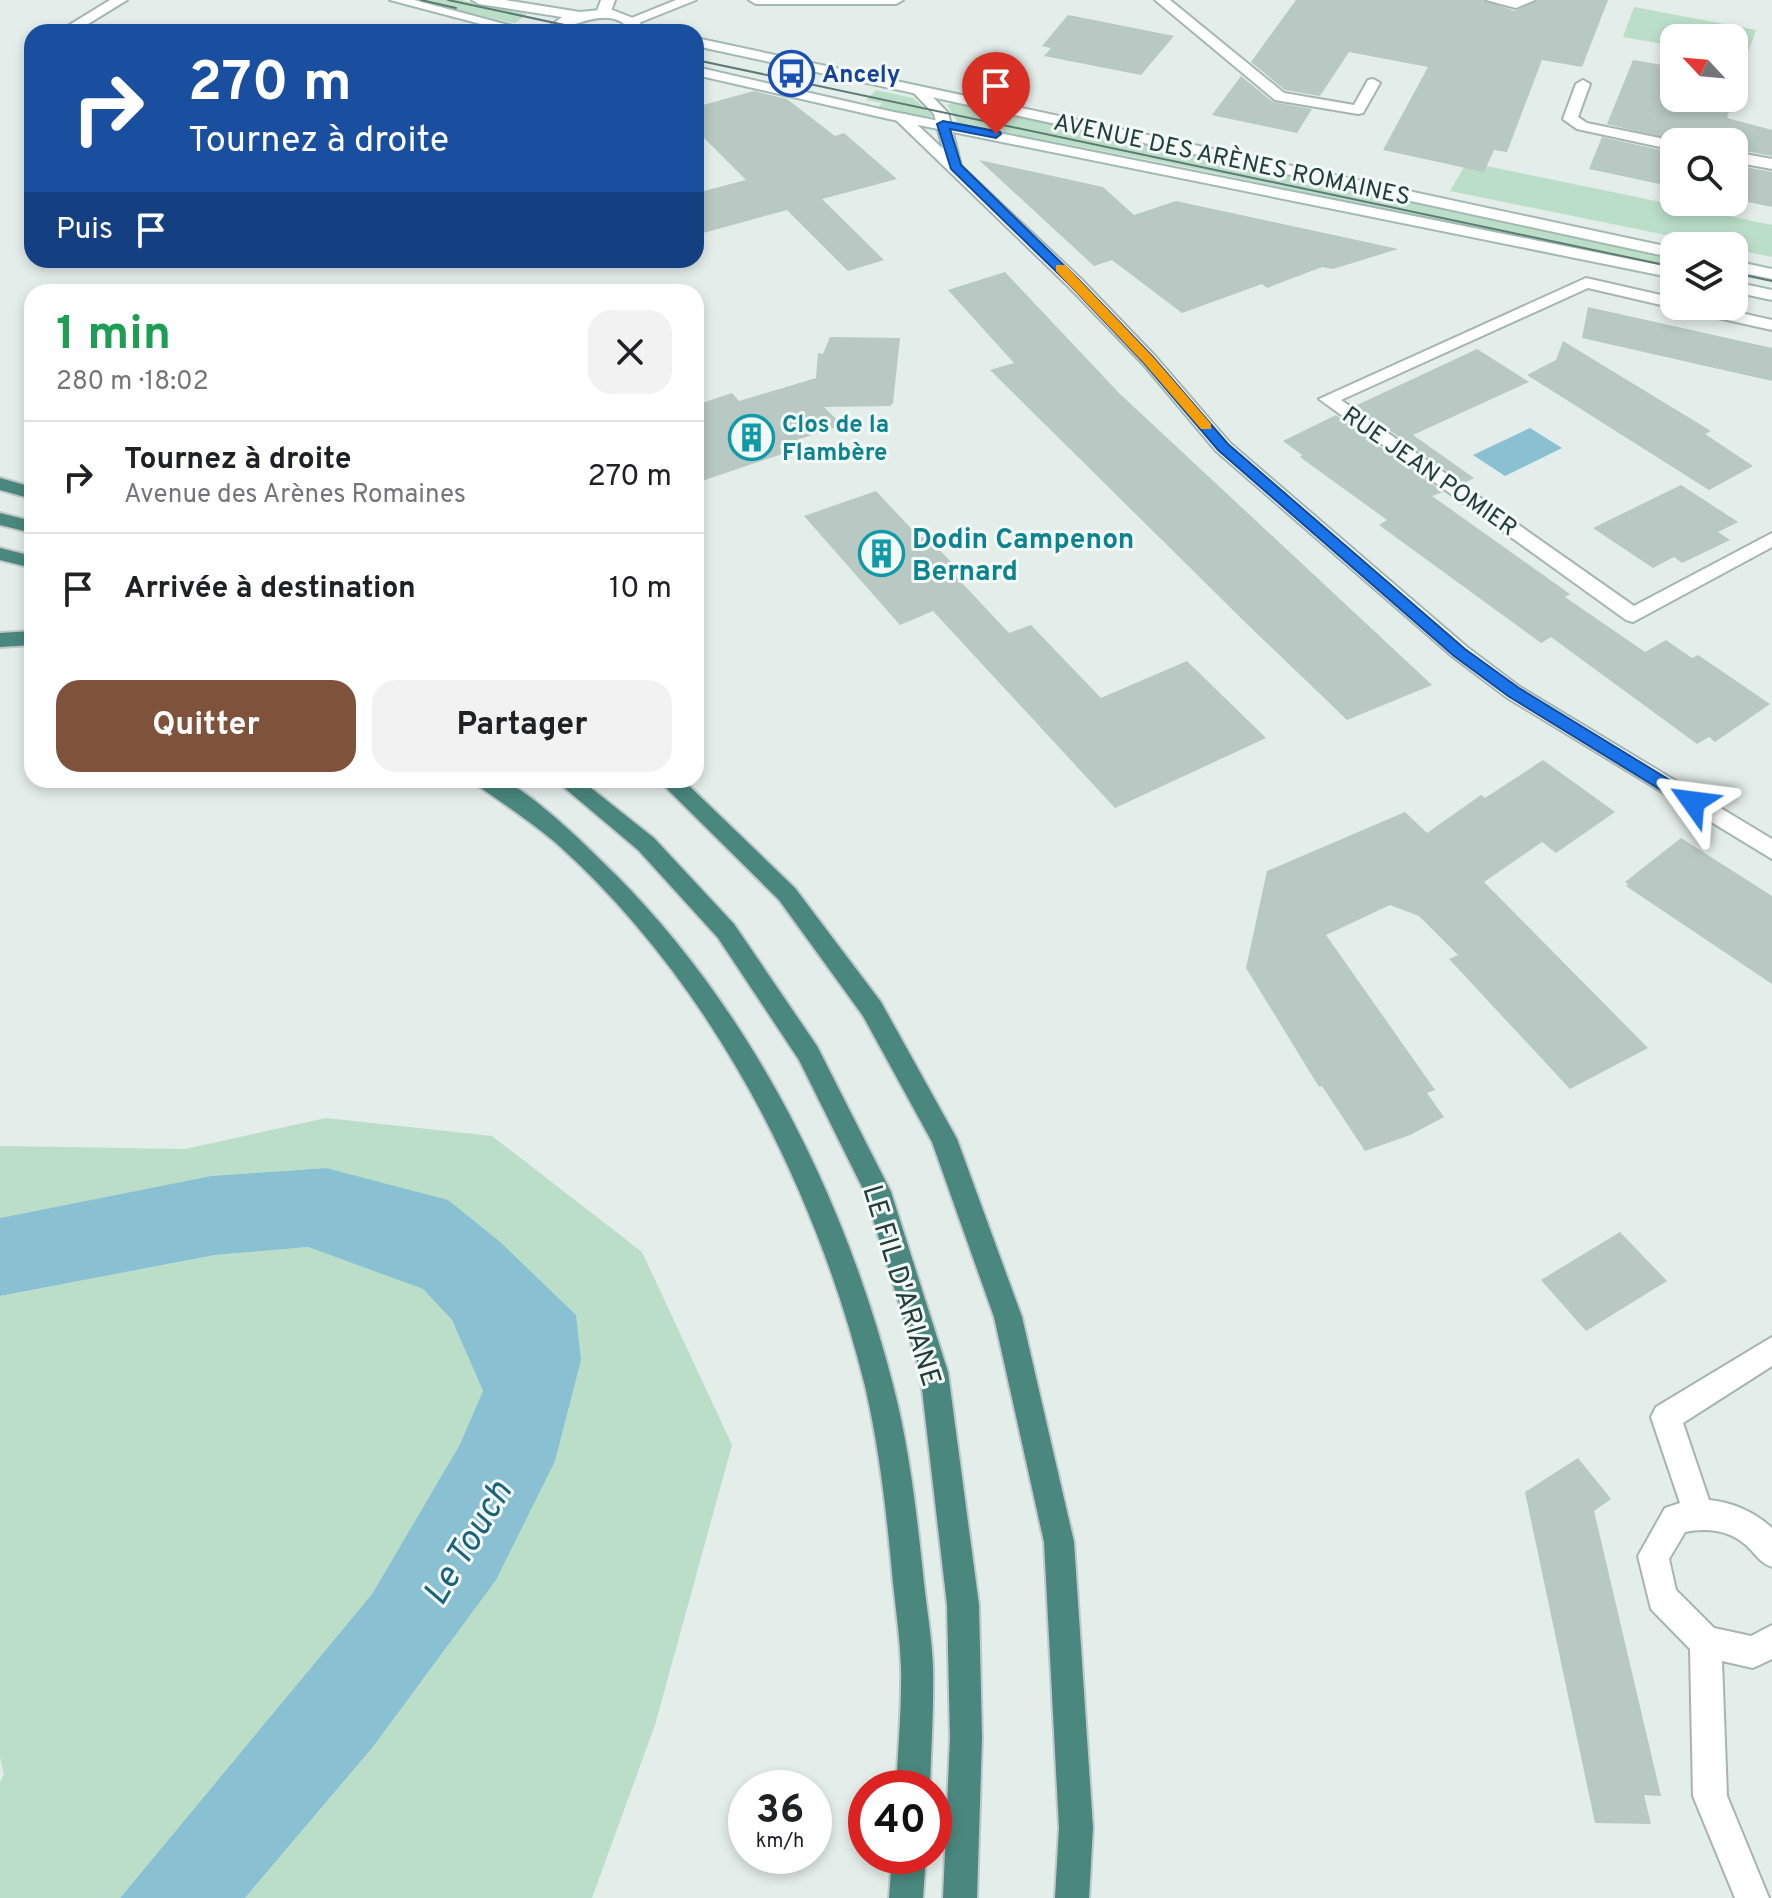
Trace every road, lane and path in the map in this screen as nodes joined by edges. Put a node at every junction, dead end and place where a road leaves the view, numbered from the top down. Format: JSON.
{"nodes":[{"id":1,"x":120,"y":0,"type":"edge"},
{"id":2,"x":397,"y":0,"type":"edge"},
{"id":3,"x":479,"y":0,"type":"edge"},
{"id":4,"x":689,"y":0,"type":"edge"},
{"id":5,"x":756,"y":0,"type":"edge"},
{"id":6,"x":896,"y":0,"type":"edge"},
{"id":7,"x":1162,"y":0,"type":"edge"},
{"id":8,"x":1493,"y":0,"type":"edge"},
{"id":9,"x":1528,"y":0,"type":"edge"},
{"id":10,"x":606,"y":7,"type":"edge"},
{"id":11,"x":581,"y":16,"type":"junction"},
{"id":12,"x":79,"y":24,"type":"edge"},
{"id":13,"x":495,"y":24,"type":"edge"},
{"id":14,"x":558,"y":24,"type":"edge"},
{"id":15,"x":634,"y":24,"type":"edge"},
{"id":16,"x":647,"y":24,"type":"edge"},
{"id":17,"x":704,"y":44,"type":"edge"},
{"id":18,"x":704,"y":73,"type":"edge"},
{"id":19,"x":1373,"y":83,"type":"dead end"},
{"id":20,"x":1583,"y":84,"type":"dead end"},
{"id":21,"x":920,"y":92,"type":"junction"},
{"id":22,"x":901,"y":117,"type":"junction"},
{"id":23,"x":943,"y":124,"type":"junction"},
{"id":24,"x":1660,"y":142,"type":"edge"},
{"id":25,"x":1748,"y":160,"type":"edge"},
{"id":26,"x":1772,"y":164,"type":"edge"},
{"id":27,"x":955,"y":166,"type":"junction"},
{"id":28,"x":1660,"y":250,"type":"edge"},
{"id":29,"x":1748,"y":269,"type":"edge"},
{"id":30,"x":1660,"y":270,"type":"edge"},
{"id":31,"x":1772,"y":274,"type":"edge"},
{"id":32,"x":1748,"y":290,"type":"edge"},
{"id":33,"x":1772,"y":295,"type":"edge"},
{"id":34,"x":1660,"y":300,"type":"edge"},
{"id":35,"x":1748,"y":320,"type":"edge"},
{"id":36,"x":1772,"y":325,"type":"edge"},
{"id":37,"x":0,"y":484,"type":"edge"},
{"id":38,"x":24,"y":491,"type":"edge"},
{"id":39,"x":0,"y":519,"type":"edge"},
{"id":40,"x":24,"y":525,"type":"edge"},
{"id":41,"x":1772,"y":539,"type":"edge"},
{"id":42,"x":0,"y":554,"type":"edge"},
{"id":43,"x":24,"y":560,"type":"edge"},
{"id":44,"x":24,"y":638,"type":"edge"},
{"id":45,"x":0,"y":640,"type":"edge"},
{"id":46,"x":497,"y":788,"type":"edge"},
{"id":47,"x":576,"y":788,"type":"edge"},
{"id":48,"x":677,"y":788,"type":"edge"},
{"id":49,"x":1772,"y":850,"type":"edge"},
{"id":50,"x":1772,"y":1350,"type":"edge"},
{"id":51,"x":1698,"y":1513,"type":"junction"},
{"id":52,"x":1772,"y":1552,"type":"edge"},
{"id":53,"x":1772,"y":1641,"type":"edge"},
{"id":54,"x":1706,"y":1642,"type":"junction"},
{"id":55,"x":914,"y":1770,"type":"edge"},
{"id":56,"x":908,"y":1874,"type":"edge"},
{"id":57,"x":906,"y":1898,"type":"edge"},
{"id":58,"x":960,"y":1898,"type":"edge"},
{"id":59,"x":1072,"y":1898,"type":"edge"},
{"id":60,"x":1752,"y":1898,"type":"edge"}],
"edges":[{"from":1,"to":12,"type":"street"},
{"from":2,"to":13,"type":"street"},
{"from":3,"to":11,"type":"street"},
{"from":4,"to":16,"type":"street"},
{"from":5,"to":6,"type":"street"},
{"from":7,"to":19,"type":"street"},
{"from":8,"to":9,"type":"street"},
{"from":10,"to":11,"type":"street"},
{"from":10,"to":15,"type":"street"},
{"from":11,"to":14,"type":"street"},
{"from":17,"to":21,"type":"street","name":"AVENUE DES ARÈNES ROMAINES"},
{"from":18,"to":22,"type":"street","name":"AVENUE DES ARÈNES ROMAINES"},
{"from":20,"to":24,"type":"street"},
{"from":21,"to":23,"type":"street"},
{"from":21,"to":28,"type":"street","name":"AVENUE DES ARÈNES ROMAINES"},
{"from":22,"to":23,"type":"street","name":"AVENUE DES ARÈNES ROMAINES"},
{"from":22,"to":27,"type":"street"},
{"from":23,"to":27,"type":"street"},
{"from":23,"to":30,"type":"street","name":"AVENUE DES ARÈNES ROMAINES"},
{"from":25,"to":26,"type":"street"},
{"from":27,"to":49,"type":"street"},
{"from":29,"to":31,"type":"street"},
{"from":32,"to":33,"type":"street"},
{"from":34,"to":41,"type":"street","name":"RUE JEAN POMIER"},
{"from":35,"to":36,"type":"street"},
{"from":37,"to":38,"type":"highway"},
{"from":39,"to":40,"type":"highway"},
{"from":42,"to":43,"type":"highway"},
{"from":44,"to":45,"type":"highway"},
{"from":46,"to":55,"type":"highway"},
{"from":47,"to":58,"type":"highway","name":"LE FIL D'ARIANE"},
{"from":48,"to":59,"type":"highway"},
{"from":50,"to":51,"type":"street"},
{"from":51,"to":52,"type":"street"},
{"from":51,"to":54,"type":"street"},
{"from":53,"to":54,"type":"street"},
{"from":54,"to":60,"type":"street"},
{"from":56,"to":57,"type":"highway"}]}
